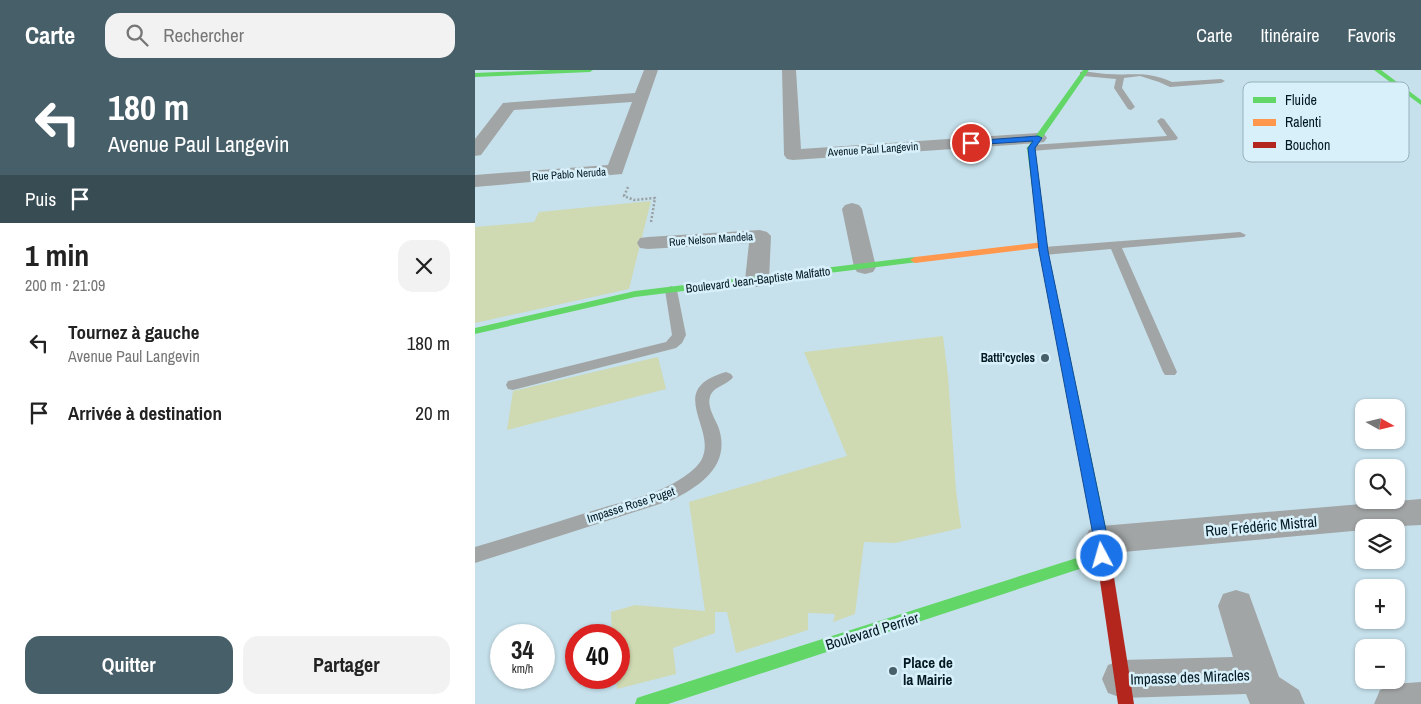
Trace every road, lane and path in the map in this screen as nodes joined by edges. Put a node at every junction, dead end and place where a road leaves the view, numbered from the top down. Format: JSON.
{"nodes":[{"id":1,"x":590,"y":70,"type":"edge"},
{"id":2,"x":651,"y":70,"type":"edge"},
{"id":3,"x":789,"y":70,"type":"edge"},
{"id":4,"x":1377,"y":70,"type":"edge"},
{"id":5,"x":1393,"y":70,"type":"edge"},
{"id":6,"x":1085,"y":72,"type":"edge"},
{"id":7,"x":475,"y":75,"type":"edge"},
{"id":8,"x":1120,"y":76,"type":"junction"},
{"id":9,"x":1221,"y":81,"type":"dead end"},
{"id":10,"x":1393,"y":82,"type":"edge"},
{"id":11,"x":1421,"y":91,"type":"edge"},
{"id":12,"x":1409,"y":94,"type":"edge"},
{"id":13,"x":641,"y":97,"type":"junction"},
{"id":14,"x":1421,"y":103,"type":"edge"},
{"id":15,"x":1131,"y":107,"type":"dead end"},
{"id":16,"x":1161,"y":121,"type":"dead end"},
{"id":17,"x":1035,"y":143,"type":"junction"},
{"id":18,"x":475,"y":151,"type":"edge"},
{"id":19,"x":622,"y":176,"type":"junction"},
{"id":20,"x":475,"y":181,"type":"edge"},
{"id":21,"x":852,"y":209,"type":"dead end"},
{"id":22,"x":648,"y":243,"type":"joint"},
{"id":23,"x":1115,"y":245,"type":"junction"},
{"id":24,"x":1043,"y":248,"type":"junction"},
{"id":25,"x":865,"y":267,"type":"junction"},
{"id":26,"x":757,"y":280,"type":"junction"},
{"id":27,"x":671,"y":290,"type":"junction"},
{"id":28,"x":475,"y":331,"type":"edge"},
{"id":29,"x":1170,"y":372,"type":"dead end"},
{"id":30,"x":726,"y":377,"type":"dead end"},
{"id":31,"x":513,"y":385,"type":"dead end"},
{"id":32,"x":1421,"y":512,"type":"edge"},
{"id":33,"x":1101,"y":548,"type":"junction"},
{"id":34,"x":475,"y":555,"type":"edge"},
{"id":35,"x":1236,"y":606,"type":"dead end"},
{"id":36,"x":1257,"y":675,"type":"junction"},
{"id":37,"x":1124,"y":692,"type":"edge"},
{"id":38,"x":1421,"y":702,"type":"edge"},
{"id":39,"x":643,"y":704,"type":"edge"},
{"id":40,"x":1285,"y":704,"type":"edge"},
{"id":41,"x":1394,"y":704,"type":"edge"}],
"edges":[{"from":1,"to":7,"type":"street"},
{"from":2,"to":13,"type":"street","name":"Rue Pablo Neruda"},
{"from":3,"to":17,"type":"street","name":"Avenue Paul Langevin"},
{"from":4,"to":10,"type":"street"},
{"from":5,"to":11,"type":"street"},
{"from":6,"to":8,"type":"lane"},
{"from":6,"to":17,"type":"street"},
{"from":8,"to":9,"type":"lane"},
{"from":8,"to":15,"type":"lane"},
{"from":12,"to":14,"type":"street"},
{"from":13,"to":18,"type":"street"},
{"from":13,"to":19,"type":"street","name":"Rue Pablo Neruda"},
{"from":16,"to":17,"type":"lane"},
{"from":17,"to":24,"type":"street"},
{"from":19,"to":20,"type":"street","name":"Rue Pablo Neruda"},
{"from":19,"to":22,"type":"path"},
{"from":21,"to":25,"type":"street"},
{"from":22,"to":26,"type":"street","name":"Rue Nelson Mandela"},
{"from":23,"to":24,"type":"lane"},
{"from":23,"to":24,"type":"lane"},
{"from":23,"to":29,"type":"lane"},
{"from":24,"to":25,"type":"street","name":"Boulevard Jean-Baptiste Malfatto"},
{"from":24,"to":33,"type":"street"},
{"from":25,"to":26,"type":"street","name":"Boulevard Jean-Baptiste Malfatto"},
{"from":26,"to":27,"type":"street","name":"Boulevard Jean-Baptiste Malfatto"},
{"from":27,"to":28,"type":"street","name":"Boulevard Jean-Baptiste Malfatto"},
{"from":27,"to":31,"type":"lane"},
{"from":30,"to":34,"type":"lane","name":"Impasse Rose Puget"},
{"from":32,"to":33,"type":"street","name":"Rue Frédéric Mistral"},
{"from":33,"to":37,"type":"street"},
{"from":33,"to":39,"type":"street","name":"Boulevard Perrier"},
{"from":35,"to":36,"type":"street","name":"Impasse des Miracles"},
{"from":36,"to":37,"type":"street","name":"Impasse des Miracles"},
{"from":36,"to":40,"type":"street","name":"Impasse des Miracles"},
{"from":38,"to":41,"type":"street"}]}
